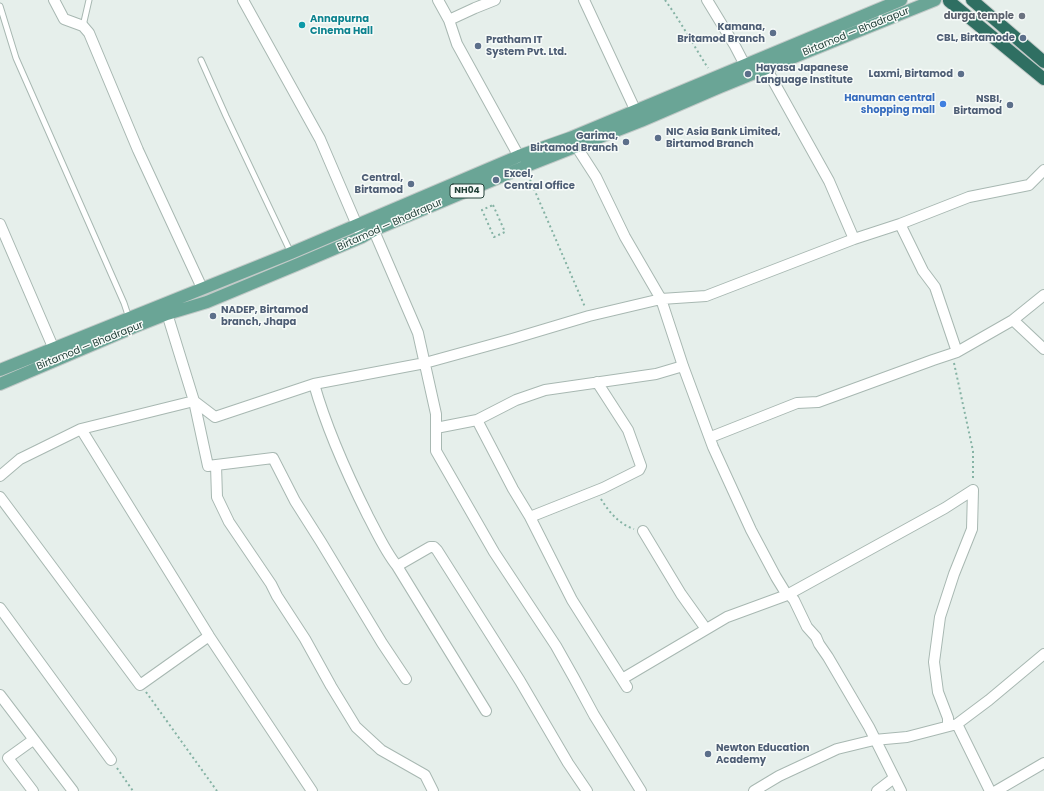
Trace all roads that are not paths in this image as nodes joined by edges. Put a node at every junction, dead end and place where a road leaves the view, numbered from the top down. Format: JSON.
{"nodes":[{"id":1,"x":54,"y":0,"type":"edge"},
{"id":2,"x":89,"y":0,"type":"edge"},
{"id":3,"x":243,"y":0,"type":"edge"},
{"id":4,"x":438,"y":0,"type":"edge"},
{"id":5,"x":496,"y":0,"type":"edge"},
{"id":6,"x":584,"y":0,"type":"edge"},
{"id":7,"x":707,"y":0,"type":"edge"},
{"id":8,"x":901,"y":0,"type":"edge"},
{"id":9,"x":935,"y":0,"type":"edge"},
{"id":10,"x":948,"y":0,"type":"edge"},
{"id":11,"x":972,"y":0,"type":"edge"},
{"id":12,"x":980,"y":0,"type":"edge"},
{"id":13,"x":0,"y":6,"type":"edge"},
{"id":14,"x":986,"y":12,"type":"junction"},
{"id":15,"x":449,"y":20,"type":"junction"},
{"id":16,"x":83,"y":26,"type":"junction"},
{"id":17,"x":201,"y":60,"type":"dead end"},
{"id":18,"x":1044,"y":62,"type":"edge"},
{"id":19,"x":766,"y":68,"type":"junction"},
{"id":20,"x":747,"y":70,"type":"junction"},
{"id":21,"x":1044,"y":79,"type":"edge"},
{"id":22,"x":639,"y":116,"type":"junction"},
{"id":23,"x":576,"y":146,"type":"junction"},
{"id":24,"x":522,"y":162,"type":"junction"},
{"id":25,"x":1044,"y":170,"type":"edge"},
{"id":26,"x":368,"y":219,"type":"junction"},
{"id":27,"x":0,"y":224,"type":"edge"},
{"id":28,"x":357,"y":224,"type":"junction"},
{"id":29,"x":900,"y":224,"type":"junction"},
{"id":30,"x":374,"y":230,"type":"junction"},
{"id":31,"x":362,"y":237,"type":"junction"},
{"id":32,"x":854,"y":239,"type":"junction"},
{"id":33,"x":291,"y":252,"type":"junction"},
{"id":34,"x":202,"y":288,"type":"junction"},
{"id":35,"x":1044,"y":295,"type":"edge"},
{"id":36,"x":661,"y":299,"type":"junction"},
{"id":37,"x":165,"y":309,"type":"junction"},
{"id":38,"x":129,"y":318,"type":"junction"},
{"id":39,"x":1013,"y":320,"type":"junction"},
{"id":40,"x":1044,"y":350,"type":"edge"},
{"id":41,"x":56,"y":353,"type":"junction"},
{"id":42,"x":954,"y":353,"type":"junction"},
{"id":43,"x":425,"y":363,"type":"junction"},
{"id":44,"x":683,"y":366,"type":"junction"},
{"id":45,"x":0,"y":370,"type":"edge"},
{"id":46,"x":597,"y":382,"type":"junction"},
{"id":47,"x":0,"y":384,"type":"edge"},
{"id":48,"x":314,"y":384,"type":"junction"},
{"id":49,"x":194,"y":401,"type":"junction"},
{"id":50,"x":477,"y":420,"type":"junction"},
{"id":51,"x":436,"y":428,"type":"junction"},
{"id":52,"x":82,"y":429,"type":"junction"},
{"id":53,"x":711,"y":437,"type":"junction"},
{"id":54,"x":216,"y":465,"type":"junction"},
{"id":55,"x":0,"y":476,"type":"edge"},
{"id":56,"x":0,"y":497,"type":"edge"},
{"id":57,"x":530,"y":517,"type":"junction"},
{"id":58,"x":643,"y":531,"type":"road end"},
{"id":59,"x":397,"y":566,"type":"junction"},
{"id":60,"x":787,"y":594,"type":"junction"},
{"id":61,"x":0,"y":608,"type":"edge"},
{"id":62,"x":706,"y":629,"type":"junction"},
{"id":63,"x":209,"y":636,"type":"junction"},
{"id":64,"x":1044,"y":654,"type":"edge"},
{"id":65,"x":406,"y":679,"type":"dead end"},
{"id":66,"x":0,"y":695,"type":"edge"},
{"id":67,"x":486,"y":711,"type":"dead end"},
{"id":68,"x":953,"y":725,"type":"junction"},
{"id":69,"x":34,"y":740,"type":"junction"},
{"id":70,"x":874,"y":740,"type":"junction"},
{"id":71,"x":4,"y":760,"type":"edge"},
{"id":72,"x":112,"y":760,"type":"road end"},
{"id":73,"x":1044,"y":763,"type":"edge"},
{"id":74,"x":894,"y":778,"type":"junction"},
{"id":75,"x":33,"y":791,"type":"edge"},
{"id":76,"x":73,"y":791,"type":"edge"},
{"id":77,"x":312,"y":791,"type":"edge"},
{"id":78,"x":433,"y":791,"type":"edge"},
{"id":79,"x":587,"y":791,"type":"edge"},
{"id":80,"x":641,"y":791,"type":"edge"},
{"id":81,"x":754,"y":791,"type":"edge"},
{"id":82,"x":877,"y":791,"type":"edge"},
{"id":83,"x":901,"y":791,"type":"edge"},
{"id":84,"x":990,"y":791,"type":"edge"},
{"id":85,"x":996,"y":791,"type":"edge"}],
"edges":[{"from":1,"to":16,"type":"street"},
{"from":2,"to":16,"type":"lane"},
{"from":3,"to":28,"type":"street"},
{"from":4,"to":15,"type":"street"},
{"from":5,"to":15,"type":"street"},
{"from":6,"to":22,"type":"street"},
{"from":7,"to":20,"type":"street"},
{"from":8,"to":20,"type":"main road","name":"Birtamod — Bhadrapur","number":"NH04"},
{"from":9,"to":19,"type":"main road","name":"Birtamod — Bhadrapur","number":"NH04"},
{"from":10,"to":21,"type":"highway"},
{"from":11,"to":14,"type":"highway"},
{"from":12,"to":14,"type":"highway"},
{"from":13,"to":38,"type":"lane"},
{"from":14,"to":18,"type":"highway"},
{"from":15,"to":24,"type":"street"},
{"from":16,"to":34,"type":"street"},
{"from":17,"to":33,"type":"lane"},
{"from":19,"to":20,"type":"main road","name":"Birtamod — Bhadrapur","number":"NH04"},
{"from":19,"to":32,"type":"street"},
{"from":20,"to":22,"type":"main road","name":"Birtamod — Bhadrapur","number":"NH04"},
{"from":20,"to":22,"type":"main road","name":"Birtamod — Bhadrapur","number":"NH04"},
{"from":22,"to":23,"type":"main road","name":"Birtamod — Bhadrapur","number":"NH04"},
{"from":22,"to":24,"type":"main road","name":"Birtamod — Bhadrapur","number":"NH04"},
{"from":23,"to":24,"type":"main road","name":"Birtamod — Bhadrapur","number":"NH04"},
{"from":23,"to":36,"type":"street"},
{"from":24,"to":26,"type":"main road","name":"Birtamod — Bhadrapur","number":"NH04"},
{"from":24,"to":30,"type":"main road","name":"Birtamod — Bhadrapur","number":"NH04"},
{"from":25,"to":29,"type":"street"},
{"from":26,"to":28,"type":"main road","name":"Birtamod — Bhadrapur","number":"NH04"},
{"from":26,"to":30,"type":"street"},
{"from":27,"to":41,"type":"street"},
{"from":28,"to":31,"type":"street"},
{"from":28,"to":33,"type":"main road","name":"Birtamod — Bhadrapur","number":"NH04"},
{"from":29,"to":32,"type":"street"},
{"from":29,"to":42,"type":"street"},
{"from":30,"to":31,"type":"main road","name":"Birtamod — Bhadrapur","number":"NH04"},
{"from":30,"to":43,"type":"street"},
{"from":31,"to":37,"type":"main road","name":"Birtamod — Bhadrapur","number":"NH04"},
{"from":32,"to":36,"type":"street"},
{"from":33,"to":34,"type":"main road","name":"Birtamod — Bhadrapur","number":"NH04"},
{"from":34,"to":37,"type":"main road","name":"Birtamod — Bhadrapur","number":"NH04"},
{"from":35,"to":39,"type":"street"},
{"from":36,"to":43,"type":"street"},
{"from":36,"to":44,"type":"street"},
{"from":37,"to":38,"type":"main road","name":"Birtamod — Bhadrapur","number":"NH04"},
{"from":37,"to":41,"type":"main road","name":"Birtamod — Bhadrapur","number":"NH04"},
{"from":37,"to":49,"type":"street"},
{"from":38,"to":41,"type":"main road","name":"Birtamod — Bhadrapur","number":"NH04"},
{"from":39,"to":40,"type":"street"},
{"from":39,"to":42,"type":"street"},
{"from":41,"to":45,"type":"main road","name":"Birtamod — Bhadrapur","number":"NH04"},
{"from":41,"to":47,"type":"main road","name":"Birtamod — Bhadrapur","number":"NH04"},
{"from":42,"to":53,"type":"street"},
{"from":43,"to":48,"type":"street"},
{"from":43,"to":51,"type":"street"},
{"from":44,"to":46,"type":"street"},
{"from":44,"to":53,"type":"street"},
{"from":46,"to":50,"type":"street"},
{"from":46,"to":57,"type":"street"},
{"from":48,"to":49,"type":"street"},
{"from":48,"to":59,"type":"street"},
{"from":49,"to":52,"type":"street"},
{"from":49,"to":54,"type":"street"},
{"from":50,"to":51,"type":"street"},
{"from":50,"to":57,"type":"street"},
{"from":51,"to":80,"type":"street"},
{"from":52,"to":55,"type":"street"},
{"from":52,"to":63,"type":"street"},
{"from":53,"to":60,"type":"street"},
{"from":54,"to":65,"type":"street"},
{"from":54,"to":78,"type":"street"},
{"from":56,"to":63,"type":"street"},
{"from":57,"to":62,"type":"street"},
{"from":58,"to":62,"type":"street"},
{"from":59,"to":67,"type":"street"},
{"from":59,"to":79,"type":"street"},
{"from":60,"to":62,"type":"street"},
{"from":60,"to":68,"type":"street"},
{"from":60,"to":70,"type":"street"},
{"from":61,"to":72,"type":"street"},
{"from":63,"to":77,"type":"street"},
{"from":64,"to":68,"type":"street"},
{"from":66,"to":69,"type":"street"},
{"from":68,"to":70,"type":"street"},
{"from":68,"to":84,"type":"street"},
{"from":69,"to":71,"type":"street"},
{"from":69,"to":76,"type":"street"},
{"from":70,"to":74,"type":"street"},
{"from":70,"to":81,"type":"street"},
{"from":71,"to":75,"type":"street"},
{"from":73,"to":85,"type":"street"},
{"from":74,"to":82,"type":"street"},
{"from":74,"to":83,"type":"street"}]}
